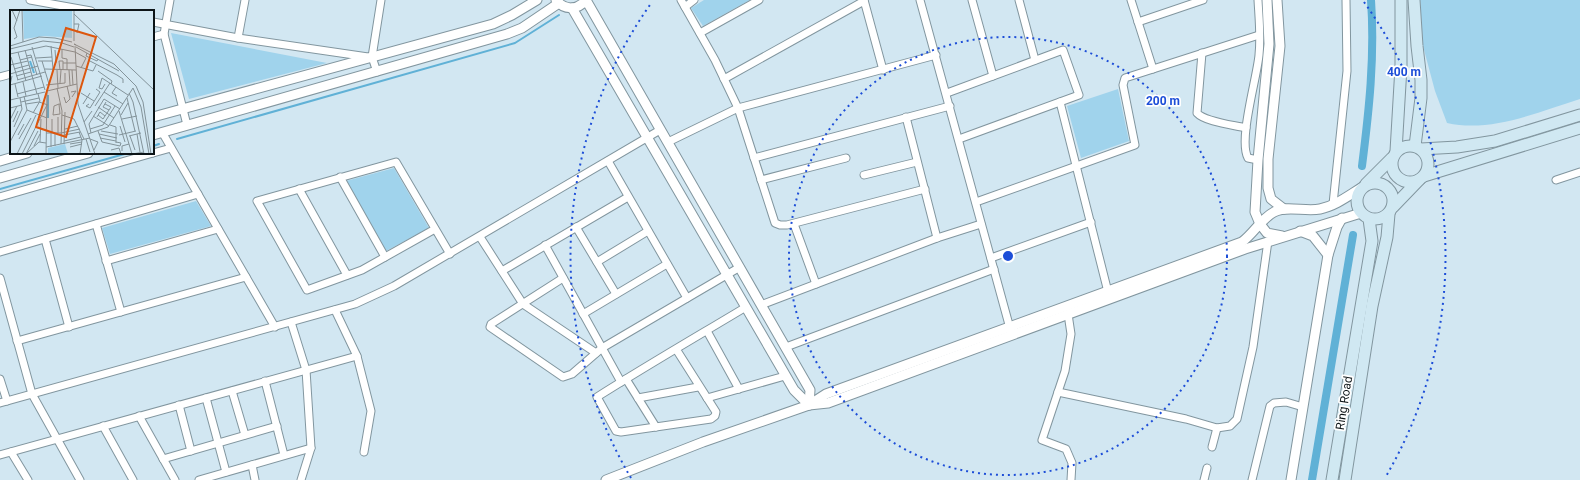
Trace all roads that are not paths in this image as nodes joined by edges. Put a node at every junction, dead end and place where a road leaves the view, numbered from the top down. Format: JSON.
{"nodes":[{"id":1,"x":30,"y":0,"type":"edge"},
{"id":2,"x":170,"y":0,"type":"edge"},
{"id":3,"x":245,"y":0,"type":"edge"},
{"id":4,"x":381,"y":0,"type":"edge"},
{"id":5,"x":537,"y":0,"type":"edge"},
{"id":6,"x":586,"y":0,"type":"edge"},
{"id":7,"x":694,"y":0,"type":"edge"},
{"id":8,"x":759,"y":0,"type":"edge"},
{"id":9,"x":864,"y":0,"type":"edge"},
{"id":10,"x":920,"y":0,"type":"edge"},
{"id":11,"x":972,"y":0,"type":"edge"},
{"id":12,"x":1131,"y":0,"type":"edge"},
{"id":13,"x":1203,"y":0,"type":"edge"},
{"id":14,"x":1258,"y":0,"type":"edge"},
{"id":15,"x":1267,"y":0,"type":"edge"},
{"id":16,"x":1278,"y":0,"type":"edge"},
{"id":17,"x":1346,"y":0,"type":"edge"},
{"id":18,"x":1401,"y":0,"type":"edge"},
{"id":19,"x":1414,"y":0,"type":"edge"},
{"id":20,"x":1021,"y":1,"type":"edge"},
{"id":21,"x":557,"y":2,"type":"edge"},
{"id":22,"x":683,"y":3,"type":"edge"},
{"id":23,"x":1180,"y":4,"type":"edge"},
{"id":24,"x":572,"y":8,"type":"junction"},
{"id":25,"x":85,"y":10,"type":"edge"},
{"id":26,"x":154,"y":22,"type":"edge"},
{"id":27,"x":1138,"y":22,"type":"junction"},
{"id":28,"x":166,"y":25,"type":"junction"},
{"id":29,"x":700,"y":33,"type":"junction"},
{"id":30,"x":164,"y":34,"type":"junction"},
{"id":31,"x":1259,"y":35,"type":"junction"},
{"id":32,"x":154,"y":36,"type":"edge"},
{"id":33,"x":238,"y":38,"type":"junction"},
{"id":34,"x":1202,"y":53,"type":"junction"},
{"id":35,"x":936,"y":55,"type":"junction"},
{"id":36,"x":372,"y":57,"type":"junction"},
{"id":37,"x":1035,"y":60,"type":"junction"},
{"id":38,"x":1153,"y":69,"type":"junction"},
{"id":39,"x":883,"y":70,"type":"junction"},
{"id":40,"x":377,"y":72,"type":"junction"},
{"id":41,"x":10,"y":74,"type":"edge"},
{"id":42,"x":993,"y":76,"type":"junction"},
{"id":43,"x":0,"y":77,"type":"edge"},
{"id":44,"x":724,"y":79,"type":"junction"},
{"id":45,"x":946,"y":93,"type":"junction"},
{"id":46,"x":1060,"y":102,"type":"junction"},
{"id":47,"x":950,"y":106,"type":"junction"},
{"id":48,"x":738,"y":108,"type":"junction"},
{"id":49,"x":182,"y":109,"type":"junction"},
{"id":50,"x":1580,"y":115,"type":"edge"},
{"id":51,"x":154,"y":117,"type":"edge"},
{"id":52,"x":906,"y":117,"type":"junction"},
{"id":53,"x":187,"y":125,"type":"junction"},
{"id":54,"x":1246,"y":128,"type":"junction"},
{"id":55,"x":1580,"y":128,"type":"edge"},
{"id":56,"x":660,"y":130,"type":"junction"},
{"id":57,"x":162,"y":132,"type":"junction"},
{"id":58,"x":154,"y":135,"type":"edge"},
{"id":59,"x":647,"y":138,"type":"junction"},
{"id":60,"x":959,"y":139,"type":"junction"},
{"id":61,"x":668,"y":142,"type":"junction"},
{"id":62,"x":1418,"y":147,"type":"junction"},
{"id":63,"x":171,"y":148,"type":"junction"},
{"id":64,"x":154,"y":153,"type":"edge"},
{"id":65,"x":24,"y":154,"type":"edge"},
{"id":66,"x":84,"y":154,"type":"edge"},
{"id":67,"x":150,"y":154,"type":"edge"},
{"id":68,"x":1394,"y":154,"type":"junction"},
{"id":69,"x":754,"y":158,"type":"junction"},
{"id":70,"x":846,"y":158,"type":"dead end"},
{"id":71,"x":1258,"y":160,"type":"junction"},
{"id":72,"x":0,"y":161,"type":"edge"},
{"id":73,"x":608,"y":161,"type":"junction"},
{"id":74,"x":917,"y":162,"type":"junction"},
{"id":75,"x":1076,"y":167,"type":"junction"},
{"id":76,"x":1580,"y":172,"type":"edge"},
{"id":77,"x":864,"y":175,"type":"dead end"},
{"id":78,"x":0,"y":178,"type":"edge"},
{"id":79,"x":340,"y":178,"type":"junction"},
{"id":80,"x":1421,"y":178,"type":"junction"},
{"id":81,"x":761,"y":180,"type":"junction"},
{"id":82,"x":1556,"y":180,"type":"dead end"},
{"id":83,"x":1364,"y":186,"type":"junction"},
{"id":84,"x":299,"y":189,"type":"junction"},
{"id":85,"x":924,"y":189,"type":"junction"},
{"id":86,"x":198,"y":194,"type":"junction"},
{"id":87,"x":0,"y":197,"type":"edge"},
{"id":88,"x":628,"y":197,"type":"junction"},
{"id":89,"x":976,"y":202,"type":"junction"},
{"id":90,"x":1333,"y":204,"type":"junction"},
{"id":91,"x":1284,"y":209,"type":"junction"},
{"id":92,"x":1391,"y":210,"type":"junction"},
{"id":93,"x":1365,"y":216,"type":"junction"},
{"id":94,"x":1342,"y":218,"type":"junction"},
{"id":95,"x":1090,"y":222,"type":"junction"},
{"id":96,"x":96,"y":224,"type":"junction"},
{"id":97,"x":794,"y":224,"type":"junction"},
{"id":98,"x":981,"y":224,"type":"junction"},
{"id":99,"x":1260,"y":224,"type":"junction"},
{"id":100,"x":576,"y":227,"type":"junction"},
{"id":101,"x":218,"y":229,"type":"junction"},
{"id":102,"x":436,"y":229,"type":"junction"},
{"id":103,"x":1300,"y":231,"type":"junction"},
{"id":104,"x":648,"y":232,"type":"junction"},
{"id":105,"x":1283,"y":236,"type":"junction"},
{"id":106,"x":480,"y":237,"type":"junction"},
{"id":107,"x":45,"y":238,"type":"junction"},
{"id":108,"x":937,"y":238,"type":"junction"},
{"id":109,"x":1268,"y":241,"type":"junction"},
{"id":110,"x":545,"y":245,"type":"junction"},
{"id":111,"x":0,"y":252,"type":"edge"},
{"id":112,"x":450,"y":254,"type":"junction"},
{"id":113,"x":1328,"y":255,"type":"junction"},
{"id":114,"x":385,"y":257,"type":"junction"},
{"id":115,"x":991,"y":258,"type":"junction"},
{"id":116,"x":106,"y":261,"type":"junction"},
{"id":117,"x":597,"y":262,"type":"junction"},
{"id":118,"x":667,"y":264,"type":"junction"},
{"id":119,"x":740,"y":267,"type":"junction"},
{"id":120,"x":994,"y":269,"type":"junction"},
{"id":121,"x":502,"y":271,"type":"junction"},
{"id":122,"x":727,"y":275,"type":"junction"},
{"id":123,"x":347,"y":276,"type":"junction"},
{"id":124,"x":246,"y":277,"type":"junction"},
{"id":125,"x":0,"y":278,"type":"edge"},
{"id":126,"x":563,"y":278,"type":"junction"},
{"id":127,"x":816,"y":284,"type":"junction"},
{"id":128,"x":616,"y":294,"type":"junction"},
{"id":129,"x":1109,"y":295,"type":"junction"},
{"id":130,"x":687,"y":298,"type":"junction"},
{"id":131,"x":523,"y":304,"type":"junction"},
{"id":132,"x":761,"y":305,"type":"junction"},
{"id":133,"x":4,"y":306,"type":"edge"},
{"id":134,"x":746,"y":308,"type":"junction"},
{"id":135,"x":335,"y":310,"type":"junction"},
{"id":136,"x":121,"y":312,"type":"junction"},
{"id":137,"x":583,"y":314,"type":"junction"},
{"id":138,"x":1068,"y":314,"type":"junction"},
{"id":139,"x":291,"y":322,"type":"junction"},
{"id":140,"x":69,"y":327,"type":"junction"},
{"id":141,"x":275,"y":327,"type":"junction"},
{"id":142,"x":706,"y":331,"type":"junction"},
{"id":143,"x":1010,"y":331,"type":"junction"},
{"id":144,"x":17,"y":341,"type":"junction"},
{"id":145,"x":786,"y":347,"type":"junction"},
{"id":146,"x":602,"y":348,"type":"junction"},
{"id":147,"x":676,"y":349,"type":"junction"},
{"id":148,"x":596,"y":352,"type":"junction"},
{"id":149,"x":357,"y":356,"type":"junction"},
{"id":150,"x":306,"y":370,"type":"junction"},
{"id":151,"x":785,"y":376,"type":"junction"},
{"id":152,"x":0,"y":379,"type":"edge"},
{"id":153,"x":624,"y":380,"type":"junction"},
{"id":154,"x":265,"y":381,"type":"junction"},
{"id":155,"x":698,"y":387,"type":"junction"},
{"id":156,"x":739,"y":389,"type":"junction"},
{"id":157,"x":232,"y":390,"type":"junction"},
{"id":158,"x":1058,"y":392,"type":"junction"},
{"id":159,"x":32,"y":394,"type":"junction"},
{"id":160,"x":206,"y":398,"type":"junction"},
{"id":161,"x":638,"y":398,"type":"junction"},
{"id":162,"x":707,"y":398,"type":"junction"},
{"id":163,"x":4,"y":402,"type":"edge"},
{"id":164,"x":179,"y":405,"type":"junction"},
{"id":165,"x":809,"y":405,"type":"junction"},
{"id":166,"x":1303,"y":407,"type":"junction"},
{"id":167,"x":140,"y":416,"type":"junction"},
{"id":168,"x":103,"y":426,"type":"junction"},
{"id":169,"x":277,"y":426,"type":"junction"},
{"id":170,"x":656,"y":427,"type":"junction"},
{"id":171,"x":1218,"y":428,"type":"junction"},
{"id":172,"x":245,"y":436,"type":"junction"},
{"id":173,"x":57,"y":439,"type":"junction"},
{"id":174,"x":218,"y":443,"type":"junction"},
{"id":175,"x":1212,"y":447,"type":"dead end"},
{"id":176,"x":311,"y":448,"type":"junction"},
{"id":177,"x":191,"y":451,"type":"junction"},
{"id":178,"x":12,"y":452,"type":"junction"},
{"id":179,"x":364,"y":452,"type":"dead end"},
{"id":180,"x":0,"y":455,"type":"edge"},
{"id":181,"x":284,"y":455,"type":"junction"},
{"id":182,"x":163,"y":459,"type":"junction"},
{"id":183,"x":252,"y":465,"type":"junction"},
{"id":184,"x":1207,"y":468,"type":"dead end"},
{"id":185,"x":226,"y":472,"type":"junction"},
{"id":186,"x":28,"y":480,"type":"edge"},
{"id":187,"x":80,"y":480,"type":"edge"},
{"id":188,"x":133,"y":480,"type":"edge"},
{"id":189,"x":175,"y":480,"type":"edge"},
{"id":190,"x":199,"y":480,"type":"edge"},
{"id":191,"x":255,"y":480,"type":"edge"},
{"id":192,"x":301,"y":480,"type":"edge"},
{"id":193,"x":606,"y":480,"type":"edge"},
{"id":194,"x":1071,"y":480,"type":"edge"},
{"id":195,"x":1204,"y":480,"type":"edge"},
{"id":196,"x":1252,"y":480,"type":"edge"},
{"id":197,"x":1291,"y":480,"type":"edge"},
{"id":198,"x":1332,"y":480,"type":"edge"},
{"id":199,"x":1345,"y":480,"type":"edge"}],
"edges":[{"from":1,"to":25,"type":"street"},
{"from":2,"to":28,"type":"street"},
{"from":3,"to":33,"type":"street"},
{"from":4,"to":36,"type":"street"},
{"from":5,"to":36,"type":"street"},
{"from":6,"to":24,"type":"street"},
{"from":6,"to":56,"type":"street"},
{"from":7,"to":22,"type":"street"},
{"from":8,"to":29,"type":"street"},
{"from":9,"to":39,"type":"street"},
{"from":9,"to":44,"type":"street"},
{"from":10,"to":35,"type":"street"},
{"from":11,"to":42,"type":"street"},
{"from":12,"to":27,"type":"street"},
{"from":13,"to":23,"type":"street"},
{"from":14,"to":31,"type":"street"},
{"from":15,"to":71,"type":"street"},
{"from":16,"to":91,"type":"street"},
{"from":17,"to":90,"type":"street"},
{"from":18,"to":68,"type":"main road"},
{"from":19,"to":62,"type":"main road"},
{"from":20,"to":37,"type":"street"},
{"from":21,"to":24,"type":"street"},
{"from":21,"to":40,"type":"street"},
{"from":22,"to":29,"type":"street"},
{"from":23,"to":27,"type":"street"},
{"from":24,"to":59,"type":"street"},
{"from":26,"to":28,"type":"street"},
{"from":27,"to":38,"type":"street"},
{"from":28,"to":30,"type":"street"},
{"from":28,"to":33,"type":"street"},
{"from":29,"to":44,"type":"street"},
{"from":30,"to":32,"type":"street"},
{"from":30,"to":49,"type":"street"},
{"from":31,"to":34,"type":"street"},
{"from":31,"to":54,"type":"street"},
{"from":33,"to":36,"type":"street"},
{"from":34,"to":38,"type":"street"},
{"from":34,"to":54,"type":"street"},
{"from":35,"to":39,"type":"street"},
{"from":35,"to":45,"type":"street"},
{"from":36,"to":40,"type":"street"},
{"from":36,"to":49,"type":"street"},
{"from":37,"to":42,"type":"street"},
{"from":37,"to":46,"type":"street"},
{"from":38,"to":75,"type":"street"},
{"from":39,"to":48,"type":"street"},
{"from":40,"to":53,"type":"street"},
{"from":41,"to":43,"type":"street"},
{"from":42,"to":45,"type":"street"},
{"from":44,"to":48,"type":"street"},
{"from":45,"to":47,"type":"street"},
{"from":46,"to":60,"type":"street"},
{"from":46,"to":75,"type":"street"},
{"from":47,"to":52,"type":"street"},
{"from":47,"to":60,"type":"street"},
{"from":48,"to":61,"type":"street"},
{"from":48,"to":69,"type":"street"},
{"from":49,"to":51,"type":"street"},
{"from":49,"to":53,"type":"street"},
{"from":50,"to":62,"type":"main road"},
{"from":52,"to":69,"type":"street"},
{"from":52,"to":74,"type":"street"},
{"from":53,"to":57,"type":"street"},
{"from":54,"to":71,"type":"street"},
{"from":55,"to":80,"type":"main road"},
{"from":56,"to":59,"type":"street"},
{"from":56,"to":61,"type":"street"},
{"from":57,"to":58,"type":"street"},
{"from":57,"to":63,"type":"street"},
{"from":59,"to":73,"type":"street"},
{"from":59,"to":122,"type":"street"},
{"from":60,"to":89,"type":"street"},
{"from":61,"to":119,"type":"street"},
{"from":62,"to":68,"type":"main road"},
{"from":62,"to":80,"type":"main road"},
{"from":63,"to":64,"type":"street"},
{"from":63,"to":86,"type":"street"},
{"from":65,"to":72,"type":"street"},
{"from":66,"to":78,"type":"street"},
{"from":67,"to":87,"type":"street"},
{"from":68,"to":80,"type":"main road"},
{"from":68,"to":83,"type":"main road"},
{"from":69,"to":81,"type":"street"},
{"from":70,"to":81,"type":"street"},
{"from":71,"to":99,"type":"street"},
{"from":73,"to":88,"type":"street"},
{"from":73,"to":106,"type":"street"},
{"from":74,"to":77,"type":"street"},
{"from":74,"to":85,"type":"street"},
{"from":75,"to":89,"type":"street"},
{"from":75,"to":95,"type":"street"},
{"from":76,"to":82,"type":"street"},
{"from":79,"to":84,"type":"street"},
{"from":79,"to":102,"type":"street"},
{"from":79,"to":114,"type":"street"},
{"from":80,"to":92,"type":"main road"},
{"from":81,"to":97,"type":"street"},
{"from":83,"to":90,"type":"street"},
{"from":83,"to":92,"type":"main road"},
{"from":83,"to":93,"type":"main road"},
{"from":84,"to":123,"type":"street"},
{"from":84,"to":123,"type":"street"},
{"from":85,"to":97,"type":"street"},
{"from":85,"to":108,"type":"street"},
{"from":86,"to":96,"type":"street"},
{"from":86,"to":101,"type":"street"},
{"from":88,"to":100,"type":"street"},
{"from":88,"to":104,"type":"street"},
{"from":89,"to":98,"type":"street"},
{"from":90,"to":91,"type":"street"},
{"from":91,"to":99,"type":"street"},
{"from":92,"to":93,"type":"main road"},
{"from":92,"to":199,"type":"main road","name":"Ring Road"},
{"from":93,"to":94,"type":"street"},
{"from":93,"to":198,"type":"main road"},
{"from":94,"to":103,"type":"street"},
{"from":94,"to":113,"type":"street"},
{"from":95,"to":115,"type":"street"},
{"from":95,"to":129,"type":"street"},
{"from":96,"to":107,"type":"street"},
{"from":96,"to":116,"type":"street"},
{"from":97,"to":127,"type":"street"},
{"from":98,"to":108,"type":"street"},
{"from":98,"to":115,"type":"street"},
{"from":99,"to":105,"type":"street"},
{"from":99,"to":129,"type":"street"},
{"from":100,"to":110,"type":"street"},
{"from":100,"to":117,"type":"street"},
{"from":101,"to":116,"type":"street"},
{"from":101,"to":124,"type":"street"},
{"from":102,"to":112,"type":"street"},
{"from":102,"to":114,"type":"street"},
{"from":103,"to":105,"type":"street"},
{"from":103,"to":113,"type":"street"},
{"from":104,"to":117,"type":"street"},
{"from":104,"to":118,"type":"street"},
{"from":105,"to":109,"type":"street"},
{"from":106,"to":112,"type":"street"},
{"from":106,"to":121,"type":"street"},
{"from":107,"to":111,"type":"street"},
{"from":107,"to":140,"type":"street"},
{"from":108,"to":127,"type":"street"},
{"from":109,"to":129,"type":"street"},
{"from":109,"to":171,"type":"street"},
{"from":110,"to":121,"type":"street"},
{"from":110,"to":126,"type":"street"},
{"from":112,"to":135,"type":"street"},
{"from":113,"to":166,"type":"street"},
{"from":114,"to":123,"type":"street"},
{"from":115,"to":120,"type":"street"},
{"from":116,"to":136,"type":"street"},
{"from":117,"to":128,"type":"street"},
{"from":118,"to":128,"type":"street"},
{"from":118,"to":130,"type":"street"},
{"from":119,"to":122,"type":"street"},
{"from":119,"to":132,"type":"street"},
{"from":120,"to":143,"type":"street"},
{"from":120,"to":145,"type":"street"},
{"from":121,"to":131,"type":"street"},
{"from":122,"to":130,"type":"street"},
{"from":122,"to":134,"type":"street"},
{"from":124,"to":136,"type":"street"},
{"from":124,"to":141,"type":"street"},
{"from":125,"to":133,"type":"street"},
{"from":126,"to":131,"type":"street"},
{"from":126,"to":137,"type":"street"},
{"from":127,"to":132,"type":"street"},
{"from":128,"to":137,"type":"street"},
{"from":129,"to":138,"type":"street"},
{"from":129,"to":143,"type":"street"},
{"from":130,"to":146,"type":"street"},
{"from":131,"to":148,"type":"street"},
{"from":131,"to":148,"type":"street"},
{"from":132,"to":145,"type":"street"},
{"from":133,"to":144,"type":"street"},
{"from":134,"to":142,"type":"street"},
{"from":134,"to":151,"type":"street"},
{"from":135,"to":139,"type":"street"},
{"from":135,"to":149,"type":"street"},
{"from":136,"to":140,"type":"street"},
{"from":137,"to":146,"type":"street"},
{"from":138,"to":143,"type":"street"},
{"from":138,"to":158,"type":"street"},
{"from":139,"to":141,"type":"street"},
{"from":139,"to":150,"type":"street"},
{"from":140,"to":144,"type":"street"},
{"from":141,"to":159,"type":"street"},
{"from":142,"to":147,"type":"street"},
{"from":142,"to":156,"type":"street"},
{"from":143,"to":165,"type":"street"},
{"from":144,"to":159,"type":"street"},
{"from":145,"to":165,"type":"street"},
{"from":146,"to":148,"type":"street"},
{"from":146,"to":153,"type":"street"},
{"from":147,"to":153,"type":"street"},
{"from":147,"to":155,"type":"street"},
{"from":149,"to":150,"type":"street"},
{"from":149,"to":179,"type":"street"},
{"from":150,"to":154,"type":"street"},
{"from":150,"to":176,"type":"street"},
{"from":151,"to":156,"type":"street"},
{"from":151,"to":165,"type":"street"},
{"from":152,"to":163,"type":"street"},
{"from":153,"to":161,"type":"street"},
{"from":153,"to":170,"type":"street"},
{"from":154,"to":157,"type":"street"},
{"from":154,"to":169,"type":"street"},
{"from":155,"to":161,"type":"street"},
{"from":155,"to":162,"type":"street"},
{"from":156,"to":162,"type":"street"},
{"from":157,"to":160,"type":"street"},
{"from":157,"to":172,"type":"street"},
{"from":158,"to":171,"type":"street"},
{"from":158,"to":194,"type":"street"},
{"from":159,"to":163,"type":"street"},
{"from":159,"to":173,"type":"street"},
{"from":160,"to":164,"type":"street"},
{"from":160,"to":174,"type":"street"},
{"from":161,"to":170,"type":"street"},
{"from":162,"to":170,"type":"street"},
{"from":164,"to":167,"type":"street"},
{"from":164,"to":177,"type":"street"},
{"from":165,"to":193,"type":"street"},
{"from":166,"to":196,"type":"street"},
{"from":166,"to":197,"type":"street"},
{"from":167,"to":168,"type":"street"},
{"from":167,"to":182,"type":"street"},
{"from":168,"to":173,"type":"street"},
{"from":168,"to":188,"type":"street"},
{"from":169,"to":172,"type":"street"},
{"from":169,"to":181,"type":"street"},
{"from":171,"to":175,"type":"street"},
{"from":172,"to":174,"type":"street"},
{"from":173,"to":178,"type":"street"},
{"from":173,"to":187,"type":"street"},
{"from":174,"to":177,"type":"street"},
{"from":174,"to":185,"type":"street"},
{"from":176,"to":181,"type":"street"},
{"from":176,"to":192,"type":"street"},
{"from":177,"to":182,"type":"street"},
{"from":178,"to":180,"type":"street"},
{"from":178,"to":186,"type":"street"},
{"from":181,"to":183,"type":"street"},
{"from":182,"to":189,"type":"street"},
{"from":183,"to":185,"type":"street"},
{"from":183,"to":191,"type":"street"},
{"from":184,"to":195,"type":"street"},
{"from":185,"to":190,"type":"street"}]}
